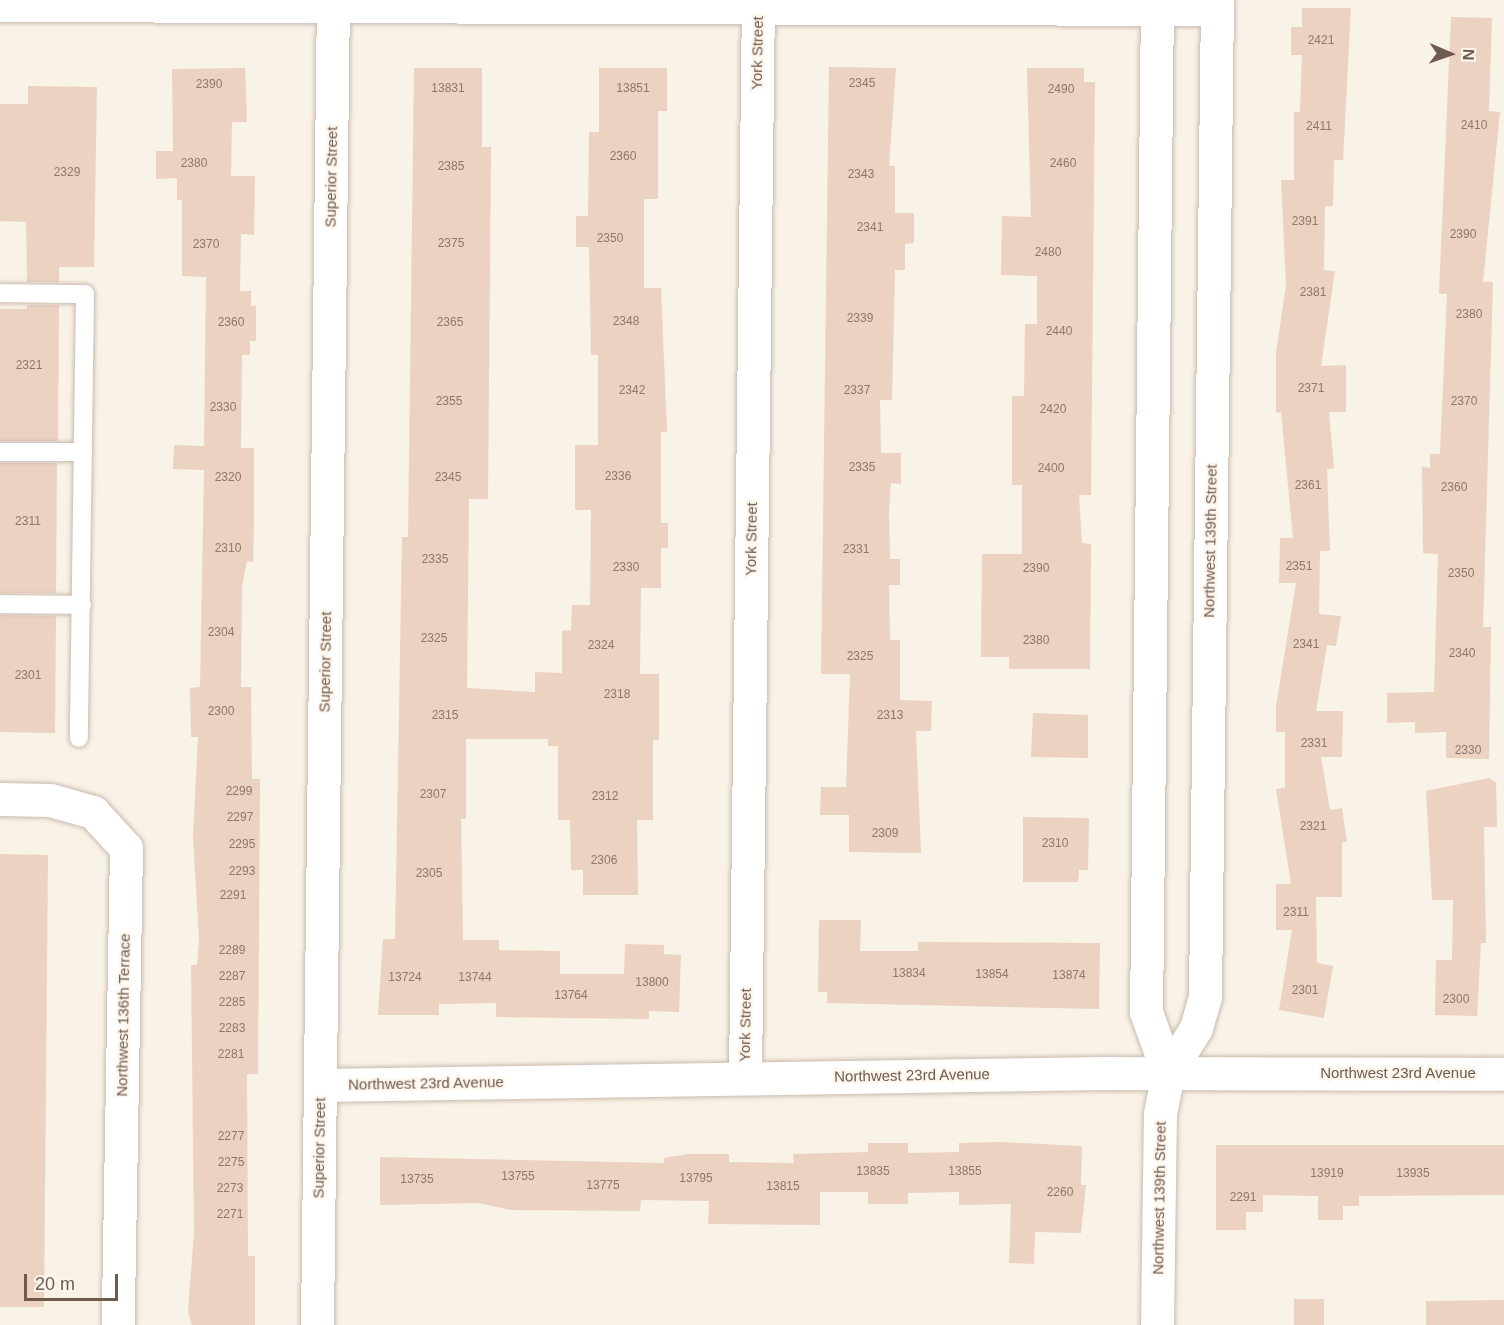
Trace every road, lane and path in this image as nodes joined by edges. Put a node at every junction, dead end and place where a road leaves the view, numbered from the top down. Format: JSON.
{"nodes":[{"id":1,"x":107,"y":3,"type":"edge"},
{"id":2,"x":758,"y":3,"type":"edge"},
{"id":3,"x":1157,"y":4,"type":"edge"},
{"id":4,"x":1217,"y":4,"type":"edge"},
{"id":5,"x":0,"y":5,"type":"edge"},
{"id":6,"x":333,"y":5,"type":"edge"},
{"id":7,"x":0,"y":293,"type":"edge"},
{"id":8,"x":0,"y":452,"type":"edge"},
{"id":9,"x":84,"y":452,"type":"junction"},
{"id":10,"x":0,"y":604,"type":"edge"},
{"id":11,"x":82,"y":605,"type":"junction"},
{"id":12,"x":79,"y":738,"type":"dead end"},
{"id":13,"x":0,"y":799,"type":"edge"},
{"id":14,"x":1168,"y":1073,"type":"junction"},
{"id":15,"x":1504,"y":1074,"type":"edge"},
{"id":16,"x":745,"y":1077,"type":"junction"},
{"id":17,"x":320,"y":1085,"type":"junction"},
{"id":18,"x":118,"y":1325,"type":"edge"},
{"id":19,"x":318,"y":1325,"type":"edge"},
{"id":20,"x":1157,"y":1325,"type":"edge"}],
"edges":[{"from":1,"to":5,"type":"street"},
{"from":1,"to":6,"type":"street"},
{"from":2,"to":3,"type":"street"},
{"from":2,"to":6,"type":"street"},
{"from":2,"to":16,"type":"street","name":"York Street"},
{"from":3,"to":4,"type":"street"},
{"from":3,"to":14,"type":"street"},
{"from":4,"to":14,"type":"street","name":"Northwest 139th Street"},
{"from":6,"to":17,"type":"street","name":"Superior Street"},
{"from":7,"to":9,"type":"lane"},
{"from":8,"to":9,"type":"lane"},
{"from":9,"to":11,"type":"lane"},
{"from":10,"to":11,"type":"lane"},
{"from":11,"to":12,"type":"lane"},
{"from":13,"to":18,"type":"street","name":"Northwest 136th Terrace"},
{"from":14,"to":15,"type":"street","name":"Northwest 23rd Avenue"},
{"from":14,"to":16,"type":"street","name":"Northwest 23rd Avenue"},
{"from":14,"to":20,"type":"street","name":"Northwest 139th Street"},
{"from":16,"to":17,"type":"street","name":"Northwest 23rd Avenue"},
{"from":17,"to":19,"type":"street","name":"Superior Street"}]}
